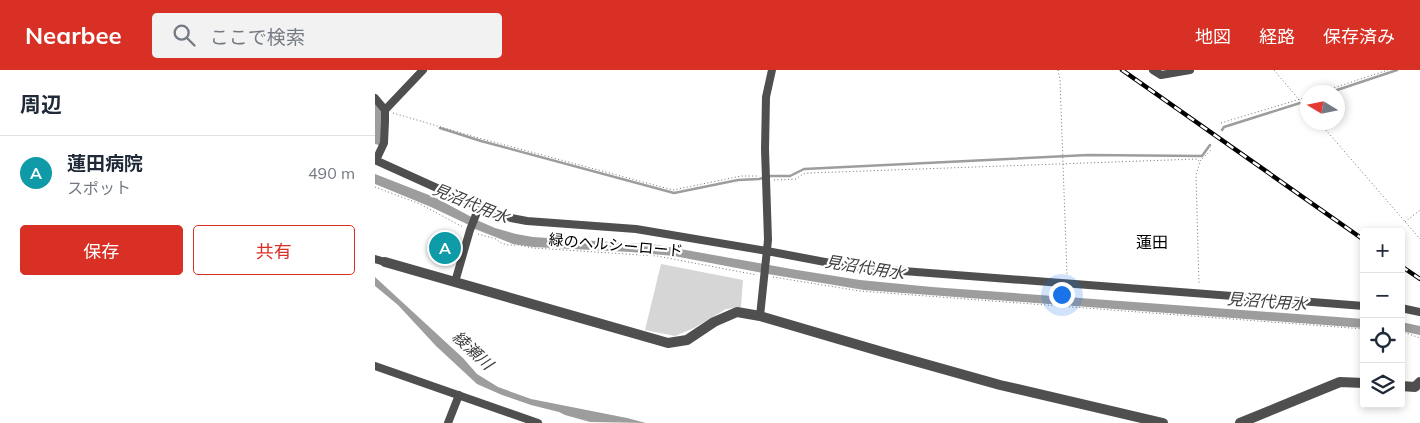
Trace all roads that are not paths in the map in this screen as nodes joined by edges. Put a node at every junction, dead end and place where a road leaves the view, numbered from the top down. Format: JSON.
{"nodes":[{"id":1,"x":423,"y":70,"type":"edge"},
{"id":2,"x":772,"y":70,"type":"edge"},
{"id":3,"x":1153,"y":70,"type":"edge"},
{"id":4,"x":1191,"y":70,"type":"edge"},
{"id":5,"x":375,"y":98,"type":"edge"},
{"id":6,"x":385,"y":110,"type":"junction"},
{"id":7,"x":375,"y":160,"type":"edge"},
{"id":8,"x":479,"y":207,"type":"junction"},
{"id":9,"x":767,"y":251,"type":"junction"},
{"id":10,"x":380,"y":260,"type":"edge"},
{"id":11,"x":455,"y":282,"type":"junction"},
{"id":12,"x":1360,"y":306,"type":"edge"},
{"id":13,"x":1405,"y":309,"type":"edge"},
{"id":14,"x":1420,"y":312,"type":"edge"},
{"id":15,"x":760,"y":316,"type":"junction"},
{"id":16,"x":375,"y":366,"type":"edge"},
{"id":17,"x":1420,"y":382,"type":"edge"},
{"id":18,"x":1360,"y":383,"type":"edge"},
{"id":19,"x":1405,"y":386,"type":"edge"},
{"id":20,"x":459,"y":395,"type":"junction"},
{"id":21,"x":529,"y":421,"type":"edge"},
{"id":22,"x":448,"y":423,"type":"edge"},
{"id":23,"x":538,"y":423,"type":"edge"},
{"id":24,"x":1163,"y":423,"type":"edge"},
{"id":25,"x":1240,"y":423,"type":"edge"}],
"edges":[{"from":1,"to":6,"type":"street"},
{"from":2,"to":9,"type":"street"},
{"from":3,"to":4,"type":"street"},
{"from":5,"to":6,"type":"street"},
{"from":6,"to":7,"type":"street"},
{"from":7,"to":8,"type":"street"},
{"from":8,"to":9,"type":"street"},
{"from":8,"to":11,"type":"street"},
{"from":9,"to":12,"type":"street"},
{"from":9,"to":15,"type":"street"},
{"from":10,"to":11,"type":"street"},
{"from":11,"to":15,"type":"street"},
{"from":13,"to":14,"type":"street"},
{"from":15,"to":24,"type":"street"},
{"from":16,"to":20,"type":"street"},
{"from":17,"to":19,"type":"street"},
{"from":18,"to":25,"type":"street"},
{"from":20,"to":21,"type":"street"},
{"from":20,"to":22,"type":"street"},
{"from":21,"to":23,"type":"street"}]}
